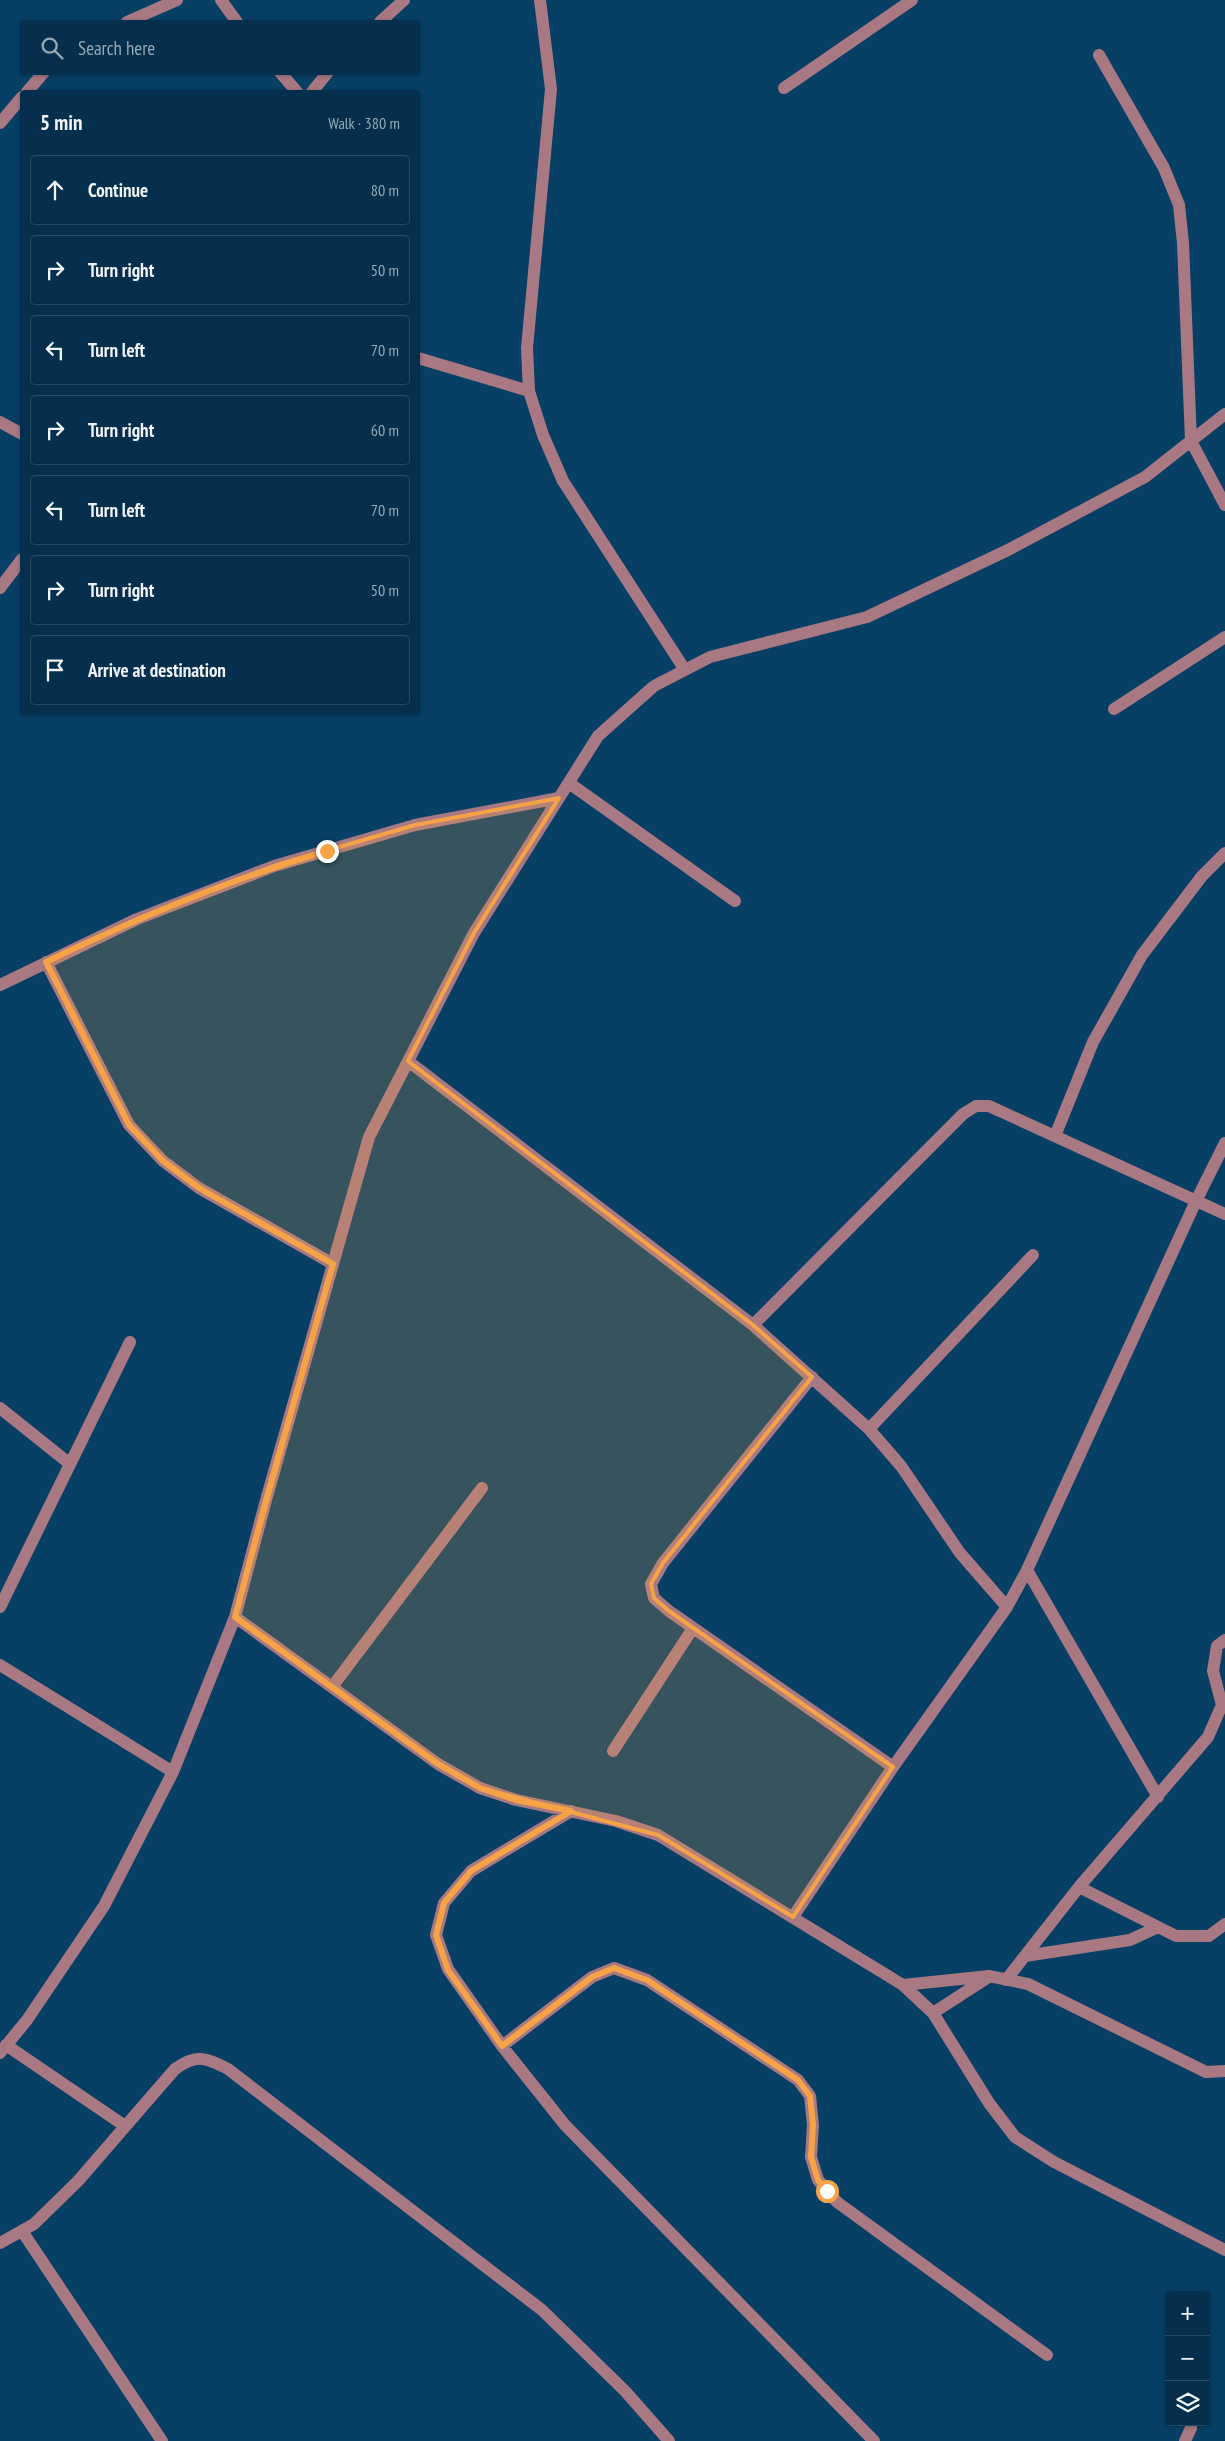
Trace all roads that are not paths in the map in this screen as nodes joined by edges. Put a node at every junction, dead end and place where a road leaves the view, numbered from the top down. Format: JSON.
{"nodes":[{"id":1,"x":177,"y":0,"type":"edge"},
{"id":2,"x":220,"y":0,"type":"edge"},
{"id":3,"x":404,"y":0,"type":"edge"},
{"id":4,"x":540,"y":0,"type":"edge"},
{"id":5,"x":912,"y":0,"type":"edge"},
{"id":6,"x":132,"y":20,"type":"edge"},
{"id":7,"x":235,"y":20,"type":"edge"},
{"id":8,"x":382,"y":20,"type":"edge"},
{"id":9,"x":1099,"y":55,"type":"dead end"},
{"id":10,"x":41,"y":75,"type":"edge"},
{"id":11,"x":283,"y":75,"type":"edge"},
{"id":12,"x":326,"y":75,"type":"edge"},
{"id":13,"x":784,"y":88,"type":"dead end"},
{"id":14,"x":28,"y":90,"type":"edge"},
{"id":15,"x":295,"y":90,"type":"edge"},
{"id":16,"x":314,"y":90,"type":"edge"},
{"id":17,"x":20,"y":99,"type":"edge"},
{"id":18,"x":0,"y":123,"type":"edge"},
{"id":19,"x":420,"y":361,"type":"edge"},
{"id":20,"x":529,"y":391,"type":"junction"},
{"id":21,"x":1225,"y":414,"type":"edge"},
{"id":22,"x":0,"y":422,"type":"edge"},
{"id":23,"x":20,"y":433,"type":"edge"},
{"id":24,"x":1191,"y":441,"type":"junction"},
{"id":25,"x":1225,"y":505,"type":"edge"},
{"id":26,"x":20,"y":562,"type":"edge"},
{"id":27,"x":0,"y":588,"type":"edge"},
{"id":28,"x":1225,"y":637,"type":"edge"},
{"id":29,"x":685,"y":670,"type":"junction"},
{"id":30,"x":1114,"y":709,"type":"dead end"},
{"id":31,"x":569,"y":783,"type":"junction"},
{"id":32,"x":559,"y":798,"type":"junction"},
{"id":33,"x":1225,"y":853,"type":"edge"},
{"id":34,"x":735,"y":900,"type":"dead end"},
{"id":35,"x":46,"y":962,"type":"junction"},
{"id":36,"x":0,"y":984,"type":"edge"},
{"id":37,"x":408,"y":1062,"type":"junction"},
{"id":38,"x":1055,"y":1136,"type":"junction"},
{"id":39,"x":1225,"y":1143,"type":"edge"},
{"id":40,"x":1196,"y":1201,"type":"junction"},
{"id":41,"x":1225,"y":1214,"type":"edge"},
{"id":42,"x":1033,"y":1255,"type":"dead end"},
{"id":43,"x":333,"y":1264,"type":"junction"},
{"id":44,"x":754,"y":1325,"type":"junction"},
{"id":45,"x":130,"y":1342,"type":"dead end"},
{"id":46,"x":812,"y":1377,"type":"junction"},
{"id":47,"x":0,"y":1408,"type":"edge"},
{"id":48,"x":869,"y":1429,"type":"junction"},
{"id":49,"x":70,"y":1464,"type":"junction"},
{"id":50,"x":482,"y":1488,"type":"dead end"},
{"id":51,"x":1026,"y":1570,"type":"junction"},
{"id":52,"x":0,"y":1607,"type":"edge"},
{"id":53,"x":1007,"y":1607,"type":"junction"},
{"id":54,"x":235,"y":1617,"type":"junction"},
{"id":55,"x":693,"y":1628,"type":"junction"},
{"id":56,"x":1225,"y":1640,"type":"edge"},
{"id":57,"x":0,"y":1665,"type":"edge"},
{"id":58,"x":332,"y":1687,"type":"junction"},
{"id":59,"x":613,"y":1751,"type":"dead end"},
{"id":60,"x":893,"y":1767,"type":"junction"},
{"id":61,"x":173,"y":1772,"type":"junction"},
{"id":62,"x":1158,"y":1797,"type":"junction"},
{"id":63,"x":571,"y":1811,"type":"junction"},
{"id":64,"x":1079,"y":1887,"type":"junction"},
{"id":65,"x":793,"y":1917,"type":"junction"},
{"id":66,"x":1225,"y":1924,"type":"edge"},
{"id":67,"x":1158,"y":1926,"type":"junction"},
{"id":68,"x":1025,"y":1956,"type":"junction"},
{"id":69,"x":989,"y":1976,"type":"junction"},
{"id":70,"x":1006,"y":1980,"type":"junction"},
{"id":71,"x":903,"y":1985,"type":"junction"},
{"id":72,"x":933,"y":2013,"type":"junction"},
{"id":73,"x":502,"y":2046,"type":"junction"},
{"id":74,"x":3,"y":2049,"type":"edge"},
{"id":75,"x":1225,"y":2072,"type":"edge"},
{"id":76,"x":125,"y":2126,"type":"junction"},
{"id":77,"x":22,"y":2231,"type":"junction"},
{"id":78,"x":0,"y":2243,"type":"edge"},
{"id":79,"x":1225,"y":2250,"type":"edge"},
{"id":80,"x":1048,"y":2355,"type":"dead end"},
{"id":81,"x":1191,"y":2428,"type":"dead end"},
{"id":82,"x":162,"y":2441,"type":"edge"},
{"id":83,"x":669,"y":2441,"type":"edge"},
{"id":84,"x":874,"y":2441,"type":"edge"},
{"id":85,"x":1185,"y":2441,"type":"edge"}],
"edges":[{"from":1,"to":6,"type":"street"},
{"from":2,"to":7,"type":"street"},
{"from":3,"to":8,"type":"street"},
{"from":4,"to":20,"type":"street"},
{"from":5,"to":13,"type":"street"},
{"from":9,"to":24,"type":"street"},
{"from":10,"to":14,"type":"street"},
{"from":11,"to":15,"type":"street"},
{"from":12,"to":16,"type":"street"},
{"from":17,"to":18,"type":"street"},
{"from":19,"to":20,"type":"street"},
{"from":20,"to":29,"type":"street"},
{"from":21,"to":24,"type":"street"},
{"from":22,"to":23,"type":"street"},
{"from":24,"to":25,"type":"street"},
{"from":24,"to":29,"type":"street"},
{"from":26,"to":27,"type":"street"},
{"from":28,"to":30,"type":"street"},
{"from":29,"to":31,"type":"street"},
{"from":31,"to":32,"type":"street"},
{"from":31,"to":34,"type":"street"},
{"from":32,"to":35,"type":"street"},
{"from":32,"to":37,"type":"street"},
{"from":33,"to":38,"type":"street"},
{"from":35,"to":36,"type":"street"},
{"from":35,"to":43,"type":"street"},
{"from":37,"to":43,"type":"street"},
{"from":37,"to":44,"type":"street"},
{"from":38,"to":40,"type":"street"},
{"from":38,"to":44,"type":"street"},
{"from":39,"to":40,"type":"street"},
{"from":40,"to":41,"type":"street"},
{"from":40,"to":51,"type":"street"},
{"from":42,"to":48,"type":"street"},
{"from":43,"to":54,"type":"street"},
{"from":44,"to":46,"type":"street"},
{"from":45,"to":49,"type":"street"},
{"from":46,"to":48,"type":"street"},
{"from":46,"to":55,"type":"street"},
{"from":47,"to":49,"type":"street"},
{"from":48,"to":53,"type":"street"},
{"from":49,"to":52,"type":"street"},
{"from":50,"to":58,"type":"street"},
{"from":51,"to":53,"type":"street"},
{"from":51,"to":62,"type":"street"},
{"from":53,"to":60,"type":"street"},
{"from":54,"to":58,"type":"street"},
{"from":54,"to":61,"type":"street"},
{"from":55,"to":59,"type":"street"},
{"from":55,"to":60,"type":"street"},
{"from":56,"to":62,"type":"street"},
{"from":57,"to":61,"type":"street"},
{"from":58,"to":63,"type":"street"},
{"from":60,"to":65,"type":"street"},
{"from":61,"to":74,"type":"street"},
{"from":62,"to":64,"type":"street"},
{"from":63,"to":65,"type":"street"},
{"from":63,"to":73,"type":"street"},
{"from":64,"to":67,"type":"street"},
{"from":64,"to":68,"type":"street"},
{"from":65,"to":71,"type":"street"},
{"from":66,"to":67,"type":"street"},
{"from":67,"to":68,"type":"street"},
{"from":68,"to":70,"type":"street"},
{"from":69,"to":70,"type":"street"},
{"from":69,"to":71,"type":"street"},
{"from":69,"to":72,"type":"street"},
{"from":70,"to":75,"type":"street"},
{"from":71,"to":72,"type":"street"},
{"from":72,"to":79,"type":"street"},
{"from":73,"to":80,"type":"street"},
{"from":73,"to":84,"type":"street"},
{"from":74,"to":76,"type":"street"},
{"from":76,"to":77,"type":"street"},
{"from":76,"to":83,"type":"street"},
{"from":77,"to":78,"type":"street"},
{"from":77,"to":82,"type":"street"},
{"from":81,"to":85,"type":"street"}]}
